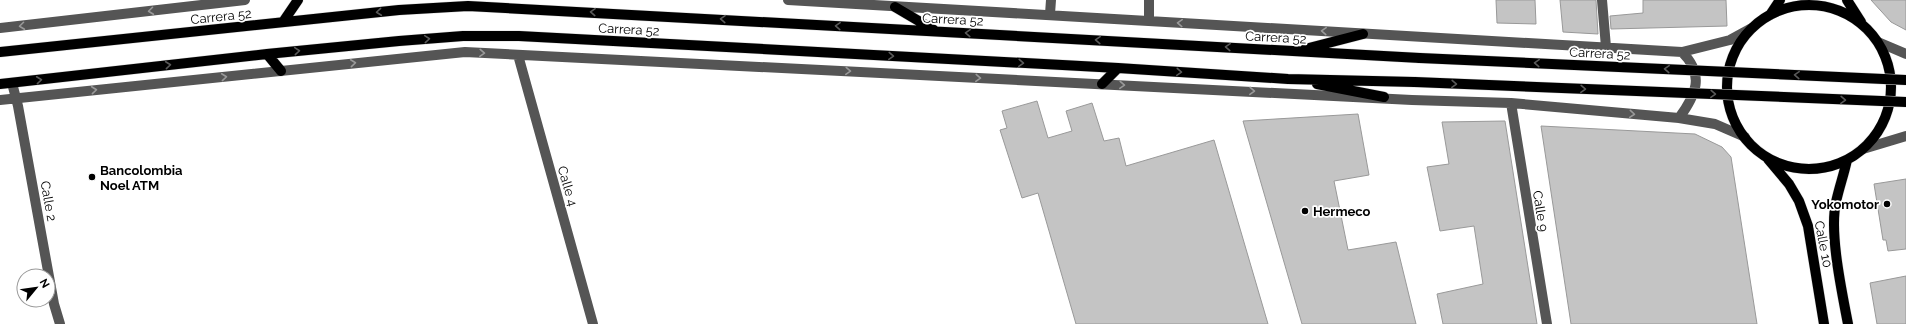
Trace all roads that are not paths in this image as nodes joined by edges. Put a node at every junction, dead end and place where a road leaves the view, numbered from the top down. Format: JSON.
{"nodes":[{"id":1,"x":246,"y":0,"type":"edge"},
{"id":2,"x":298,"y":0,"type":"edge"},
{"id":3,"x":788,"y":0,"type":"edge"},
{"id":4,"x":1051,"y":0,"type":"edge"},
{"id":5,"x":1149,"y":0,"type":"edge"},
{"id":6,"x":1602,"y":0,"type":"edge"},
{"id":7,"x":1780,"y":0,"type":"edge"},
{"id":8,"x":1847,"y":0,"type":"edge"},
{"id":9,"x":169,"y":4,"type":"edge"},
{"id":10,"x":895,"y":7,"type":"junction"},
{"id":11,"x":1050,"y":14,"type":"junction"},
{"id":12,"x":1770,"y":15,"type":"junction"},
{"id":13,"x":1149,"y":21,"type":"junction"},
{"id":14,"x":284,"y":22,"type":"junction"},
{"id":15,"x":1862,"y":24,"type":"junction"},
{"id":16,"x":0,"y":28,"type":"edge"},
{"id":17,"x":1752,"y":28,"type":"junction"},
{"id":18,"x":935,"y":31,"type":"junction"},
{"id":19,"x":1363,"y":34,"type":"junction"},
{"id":20,"x":1878,"y":42,"type":"junction"},
{"id":21,"x":1606,"y":47,"type":"junction"},
{"id":22,"x":1295,"y":51,"type":"junction"},
{"id":23,"x":0,"y":52,"type":"edge"},
{"id":24,"x":1682,"y":52,"type":"junction"},
{"id":25,"x":267,"y":54,"type":"junction"},
{"id":26,"x":1906,"y":54,"type":"edge"},
{"id":27,"x":518,"y":55,"type":"junction"},
{"id":28,"x":1118,"y":68,"type":"junction"},
{"id":29,"x":281,"y":71,"type":"junction"},
{"id":30,"x":1288,"y":78,"type":"junction"},
{"id":31,"x":1906,"y":80,"type":"edge"},
{"id":32,"x":12,"y":83,"type":"junction"},
{"id":33,"x":0,"y":84,"type":"edge"},
{"id":34,"x":1102,"y":84,"type":"junction"},
{"id":35,"x":1384,"y":97,"type":"junction"},
{"id":36,"x":17,"y":98,"type":"junction"},
{"id":37,"x":0,"y":100,"type":"edge"},
{"id":38,"x":1906,"y":102,"type":"edge"},
{"id":39,"x":1511,"y":103,"type":"junction"},
{"id":40,"x":1679,"y":118,"type":"junction"},
{"id":41,"x":1906,"y":136,"type":"edge"},
{"id":42,"x":1745,"y":137,"type":"junction"},
{"id":43,"x":1864,"y":150,"type":"junction"},
{"id":44,"x":1766,"y":157,"type":"junction"},
{"id":45,"x":1847,"y":160,"type":"junction"},
{"id":46,"x":60,"y":324,"type":"edge"},
{"id":47,"x":593,"y":324,"type":"edge"},
{"id":48,"x":1547,"y":324,"type":"edge"},
{"id":49,"x":1824,"y":324,"type":"edge"},
{"id":50,"x":1848,"y":324,"type":"edge"}],
"edges":[{"from":1,"to":9,"type":"street","name":"Carrera 52"},
{"from":2,"to":14,"type":"main road"},
{"from":3,"to":10,"type":"street","name":"Carrera 52"},
{"from":4,"to":11,"type":"street"},
{"from":5,"to":13,"type":"street"},
{"from":6,"to":21,"type":"street"},
{"from":7,"to":12,"type":"main road"},
{"from":8,"to":15,"type":"main road"},
{"from":9,"to":16,"type":"street","name":"Carrera 52","one_way":true},
{"from":10,"to":11,"type":"street","name":"Carrera 52"},
{"from":10,"to":18,"type":"main road"},
{"from":11,"to":13,"type":"street","name":"Carrera 52"},
{"from":12,"to":15,"type":"main road"},
{"from":12,"to":17,"type":"main road"},
{"from":19,"to":13,"type":"street","name":"Carrera 52","one_way":true},
{"from":18,"to":14,"type":"main road","name":"Carrera 52","one_way":true},
{"from":14,"to":23,"type":"main road","name":"Carrera 52"},
{"from":15,"to":20,"type":"main road"},
{"from":17,"to":24,"type":"street","name":"Carrera 52"},
{"from":17,"to":42,"type":"main road"},
{"from":22,"to":18,"type":"main road","name":"Carrera 52","one_way":true},
{"from":19,"to":21,"type":"street","name":"Carrera 52"},
{"from":19,"to":22,"type":"main road"},
{"from":20,"to":26,"type":"street"},
{"from":20,"to":43,"type":"main road"},
{"from":21,"to":24,"type":"street","name":"Carrera 52"},
{"from":31,"to":22,"type":"main road","name":"Carrera 52","one_way":true,"bridge":true},
{"from":24,"to":40,"type":"street"},
{"from":25,"to":28,"type":"main road","name":"Carrera 52","one_way":true},
{"from":25,"to":29,"type":"main road"},
{"from":32,"to":25,"type":"main road","name":"Carrera 52","one_way":true},
{"from":29,"to":27,"type":"street","one_way":true},
{"from":27,"to":34,"type":"street","one_way":true},
{"from":27,"to":47,"type":"street","name":"Calle 4"},
{"from":28,"to":30,"type":"main road","name":"Carrera 52","one_way":true},
{"from":28,"to":34,"type":"main road"},
{"from":36,"to":29,"type":"street","one_way":true},
{"from":30,"to":35,"type":"main road"},
{"from":30,"to":38,"type":"main road","name":"Carrera 52","one_way":true,"bridge":true},
{"from":32,"to":33,"type":"main road","name":"Carrera 52"},
{"from":32,"to":36,"type":"street","name":"Calle 2"},
{"from":34,"to":35,"type":"street","one_way":true},
{"from":35,"to":39,"type":"street"},
{"from":36,"to":37,"type":"street"},
{"from":36,"to":46,"type":"street","name":"Calle 2"},
{"from":39,"to":40,"type":"street","one_way":true},
{"from":39,"to":48,"type":"street","name":"Calle 9"},
{"from":40,"to":42,"type":"street"},
{"from":41,"to":43,"type":"street"},
{"from":42,"to":44,"type":"main road"},
{"from":43,"to":45,"type":"main road"},
{"from":44,"to":45,"type":"main road"},
{"from":44,"to":49,"type":"main road","name":"Calle 10"},
{"from":45,"to":50,"type":"main road","name":"Calle 10"}]}
